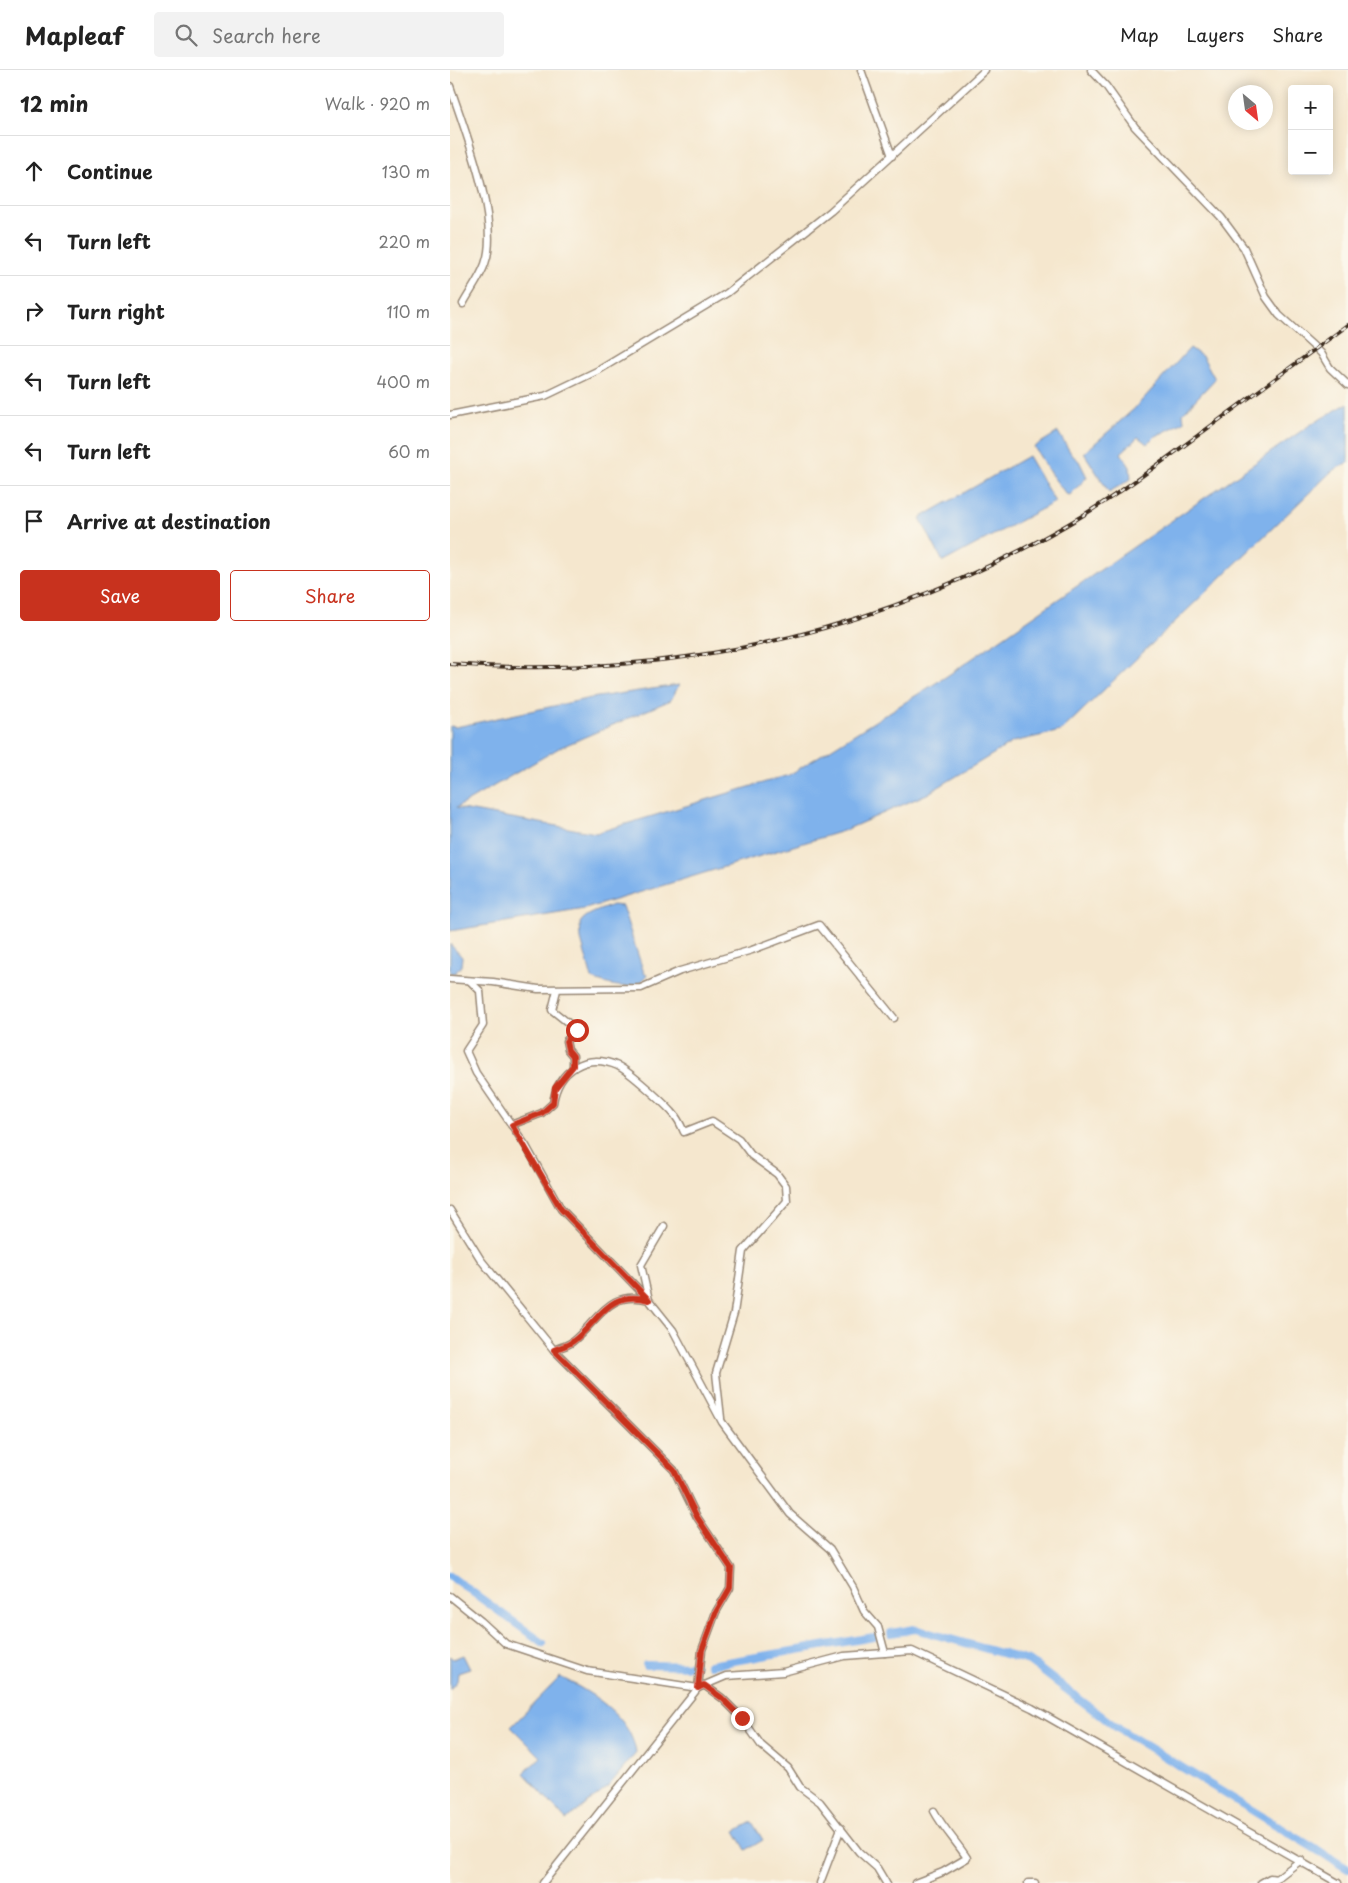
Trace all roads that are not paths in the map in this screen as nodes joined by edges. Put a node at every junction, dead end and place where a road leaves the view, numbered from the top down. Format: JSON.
{"nodes":[{"id":1,"x":861,"y":70,"type":"edge"},
{"id":2,"x":985,"y":70,"type":"edge"},
{"id":3,"x":1091,"y":70,"type":"edge"},
{"id":4,"x":450,"y":86,"type":"edge"},
{"id":5,"x":892,"y":156,"type":"junction"},
{"id":6,"x":463,"y":304,"type":"dead end"},
{"id":7,"x":1348,"y":383,"type":"edge"},
{"id":8,"x":450,"y":415,"type":"edge"},
{"id":9,"x":450,"y":979,"type":"edge"},
{"id":10,"x":470,"y":981,"type":"junction"},
{"id":11,"x":557,"y":990,"type":"junction"},
{"id":12,"x":894,"y":1018,"type":"dead end"},
{"id":13,"x":573,"y":1066,"type":"junction"},
{"id":14,"x":512,"y":1125,"type":"junction"},
{"id":15,"x":450,"y":1210,"type":"edge"},
{"id":16,"x":664,"y":1226,"type":"dead end"},
{"id":17,"x":649,"y":1300,"type":"junction"},
{"id":18,"x":554,"y":1350,"type":"junction"},
{"id":19,"x":722,"y":1422,"type":"junction"},
{"id":20,"x":450,"y":1596,"type":"edge"},
{"id":21,"x":884,"y":1653,"type":"junction"},
{"id":22,"x":701,"y":1687,"type":"junction"},
{"id":23,"x":934,"y":1811,"type":"dead end"},
{"id":24,"x":841,"y":1828,"type":"junction"},
{"id":25,"x":1301,"y":1860,"type":"junction"},
{"id":26,"x":1274,"y":1881,"type":"edge"},
{"id":27,"x":543,"y":1883,"type":"edge"},
{"id":28,"x":820,"y":1883,"type":"edge"},
{"id":29,"x":886,"y":1883,"type":"edge"},
{"id":30,"x":915,"y":1883,"type":"edge"},
{"id":31,"x":1028,"y":1883,"type":"edge"},
{"id":32,"x":1035,"y":1883,"type":"edge"},
{"id":33,"x":1261,"y":1883,"type":"edge"},
{"id":34,"x":1338,"y":1883,"type":"edge"}],
"edges":[{"from":1,"to":5,"type":"street"},
{"from":2,"to":5,"type":"street"},
{"from":3,"to":7,"type":"street"},
{"from":4,"to":6,"type":"street"},
{"from":5,"to":8,"type":"street"},
{"from":9,"to":10,"type":"street"},
{"from":10,"to":11,"type":"street"},
{"from":10,"to":14,"type":"street"},
{"from":11,"to":12,"type":"street"},
{"from":11,"to":13,"type":"street"},
{"from":13,"to":14,"type":"street"},
{"from":13,"to":19,"type":"street"},
{"from":14,"to":17,"type":"street"},
{"from":15,"to":18,"type":"street"},
{"from":16,"to":17,"type":"street"},
{"from":17,"to":18,"type":"street"},
{"from":17,"to":19,"type":"street"},
{"from":18,"to":22,"type":"street"},
{"from":19,"to":21,"type":"street"},
{"from":20,"to":22,"type":"street"},
{"from":21,"to":22,"type":"street"},
{"from":21,"to":25,"type":"street"},
{"from":22,"to":24,"type":"street"},
{"from":22,"to":27,"type":"street"},
{"from":23,"to":30,"type":"street"},
{"from":24,"to":28,"type":"street"},
{"from":24,"to":29,"type":"street"},
{"from":25,"to":26,"type":"street"},
{"from":25,"to":34,"type":"street"},
{"from":26,"to":33,"type":"street"},
{"from":31,"to":32,"type":"street"}]}
